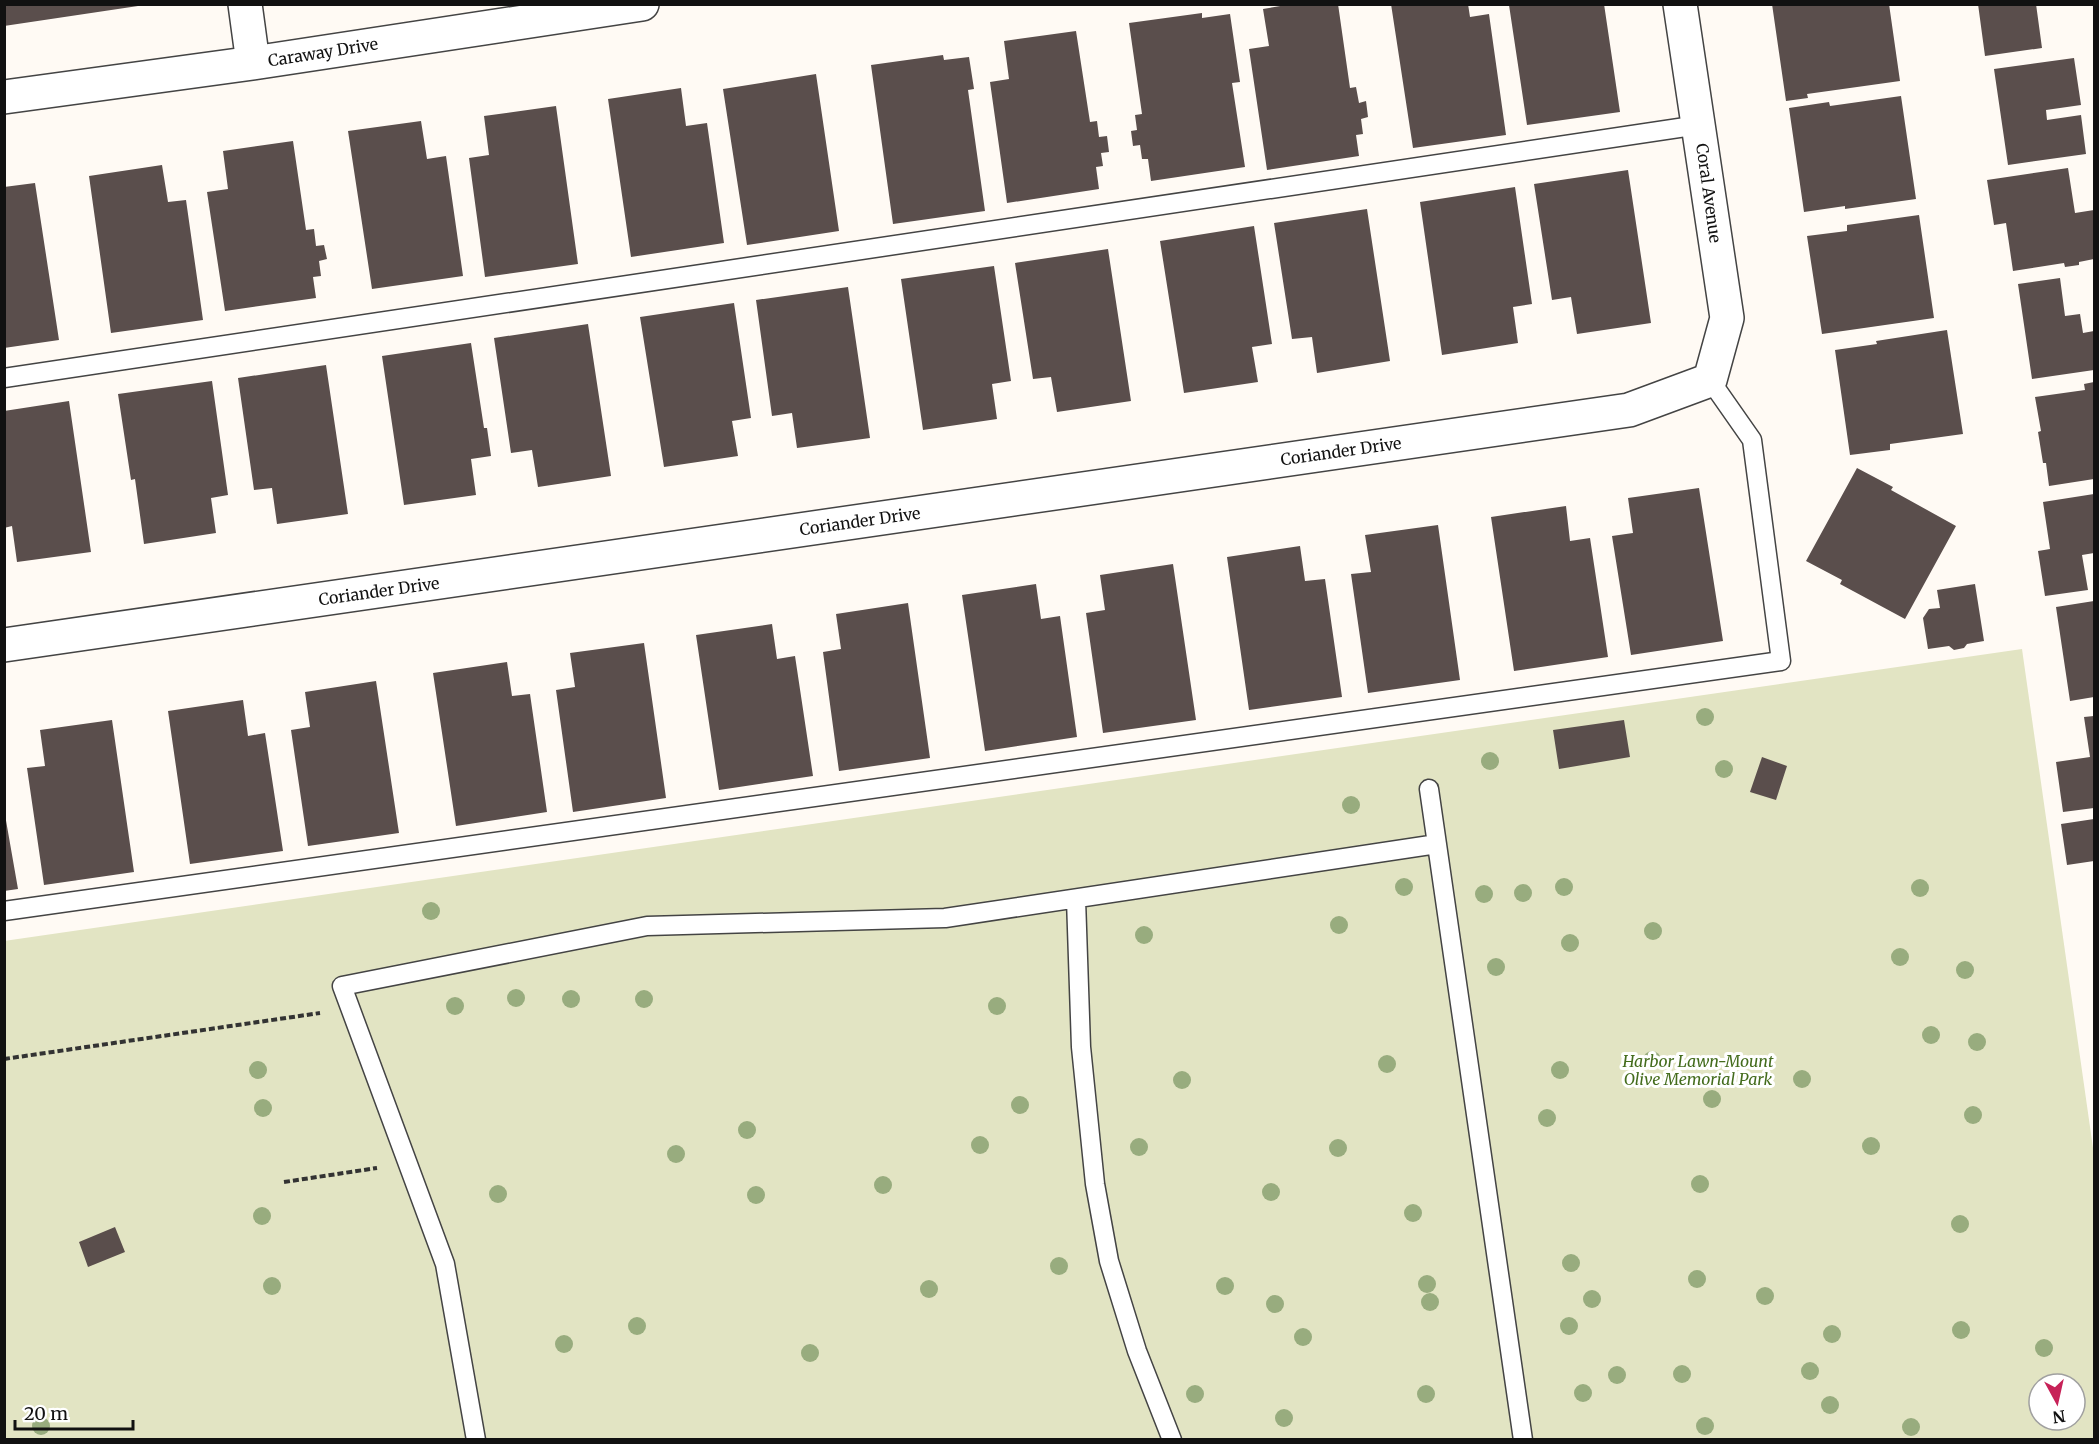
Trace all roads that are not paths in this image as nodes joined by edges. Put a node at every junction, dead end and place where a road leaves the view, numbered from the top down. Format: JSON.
{"nodes":[{"id":1,"x":245,"y":4,"type":"edge"},
{"id":2,"x":642,"y":4,"type":"edge"},
{"id":3,"x":1680,"y":4,"type":"edge"},
{"id":4,"x":532,"y":13,"type":"edge"},
{"id":5,"x":253,"y":63,"type":"junction"},
{"id":6,"x":4,"y":97,"type":"edge"},
{"id":7,"x":1699,"y":125,"type":"junction"},
{"id":8,"x":4,"y":378,"type":"edge"},
{"id":9,"x":1710,"y":380,"type":"junction"},
{"id":10,"x":4,"y":645,"type":"edge"},
{"id":11,"x":1430,"y":789,"type":"dead end"},
{"id":12,"x":1437,"y":844,"type":"junction"},
{"id":13,"x":1076,"y":899,"type":"junction"},
{"id":14,"x":4,"y":911,"type":"edge"},
{"id":15,"x":476,"y":1440,"type":"edge"},
{"id":16,"x":1172,"y":1440,"type":"edge"},
{"id":17,"x":1523,"y":1440,"type":"edge"}],
"edges":[{"from":1,"to":5,"type":"street"},
{"from":2,"to":4,"type":"street","name":"Caraway Drive"},
{"from":3,"to":7,"type":"street","name":"Coral Avenue"},
{"from":4,"to":5,"type":"street","name":"Caraway Drive"},
{"from":5,"to":6,"type":"street","name":"Caraway Drive"},
{"from":7,"to":8,"type":"lane"},
{"from":7,"to":9,"type":"street","name":"Coral Avenue"},
{"from":9,"to":10,"type":"street","name":"Coriander Drive"},
{"from":9,"to":14,"type":"lane"},
{"from":11,"to":12,"type":"lane"},
{"from":12,"to":13,"type":"lane"},
{"from":12,"to":17,"type":"lane"},
{"from":13,"to":15,"type":"lane"},
{"from":13,"to":16,"type":"lane"}]}
